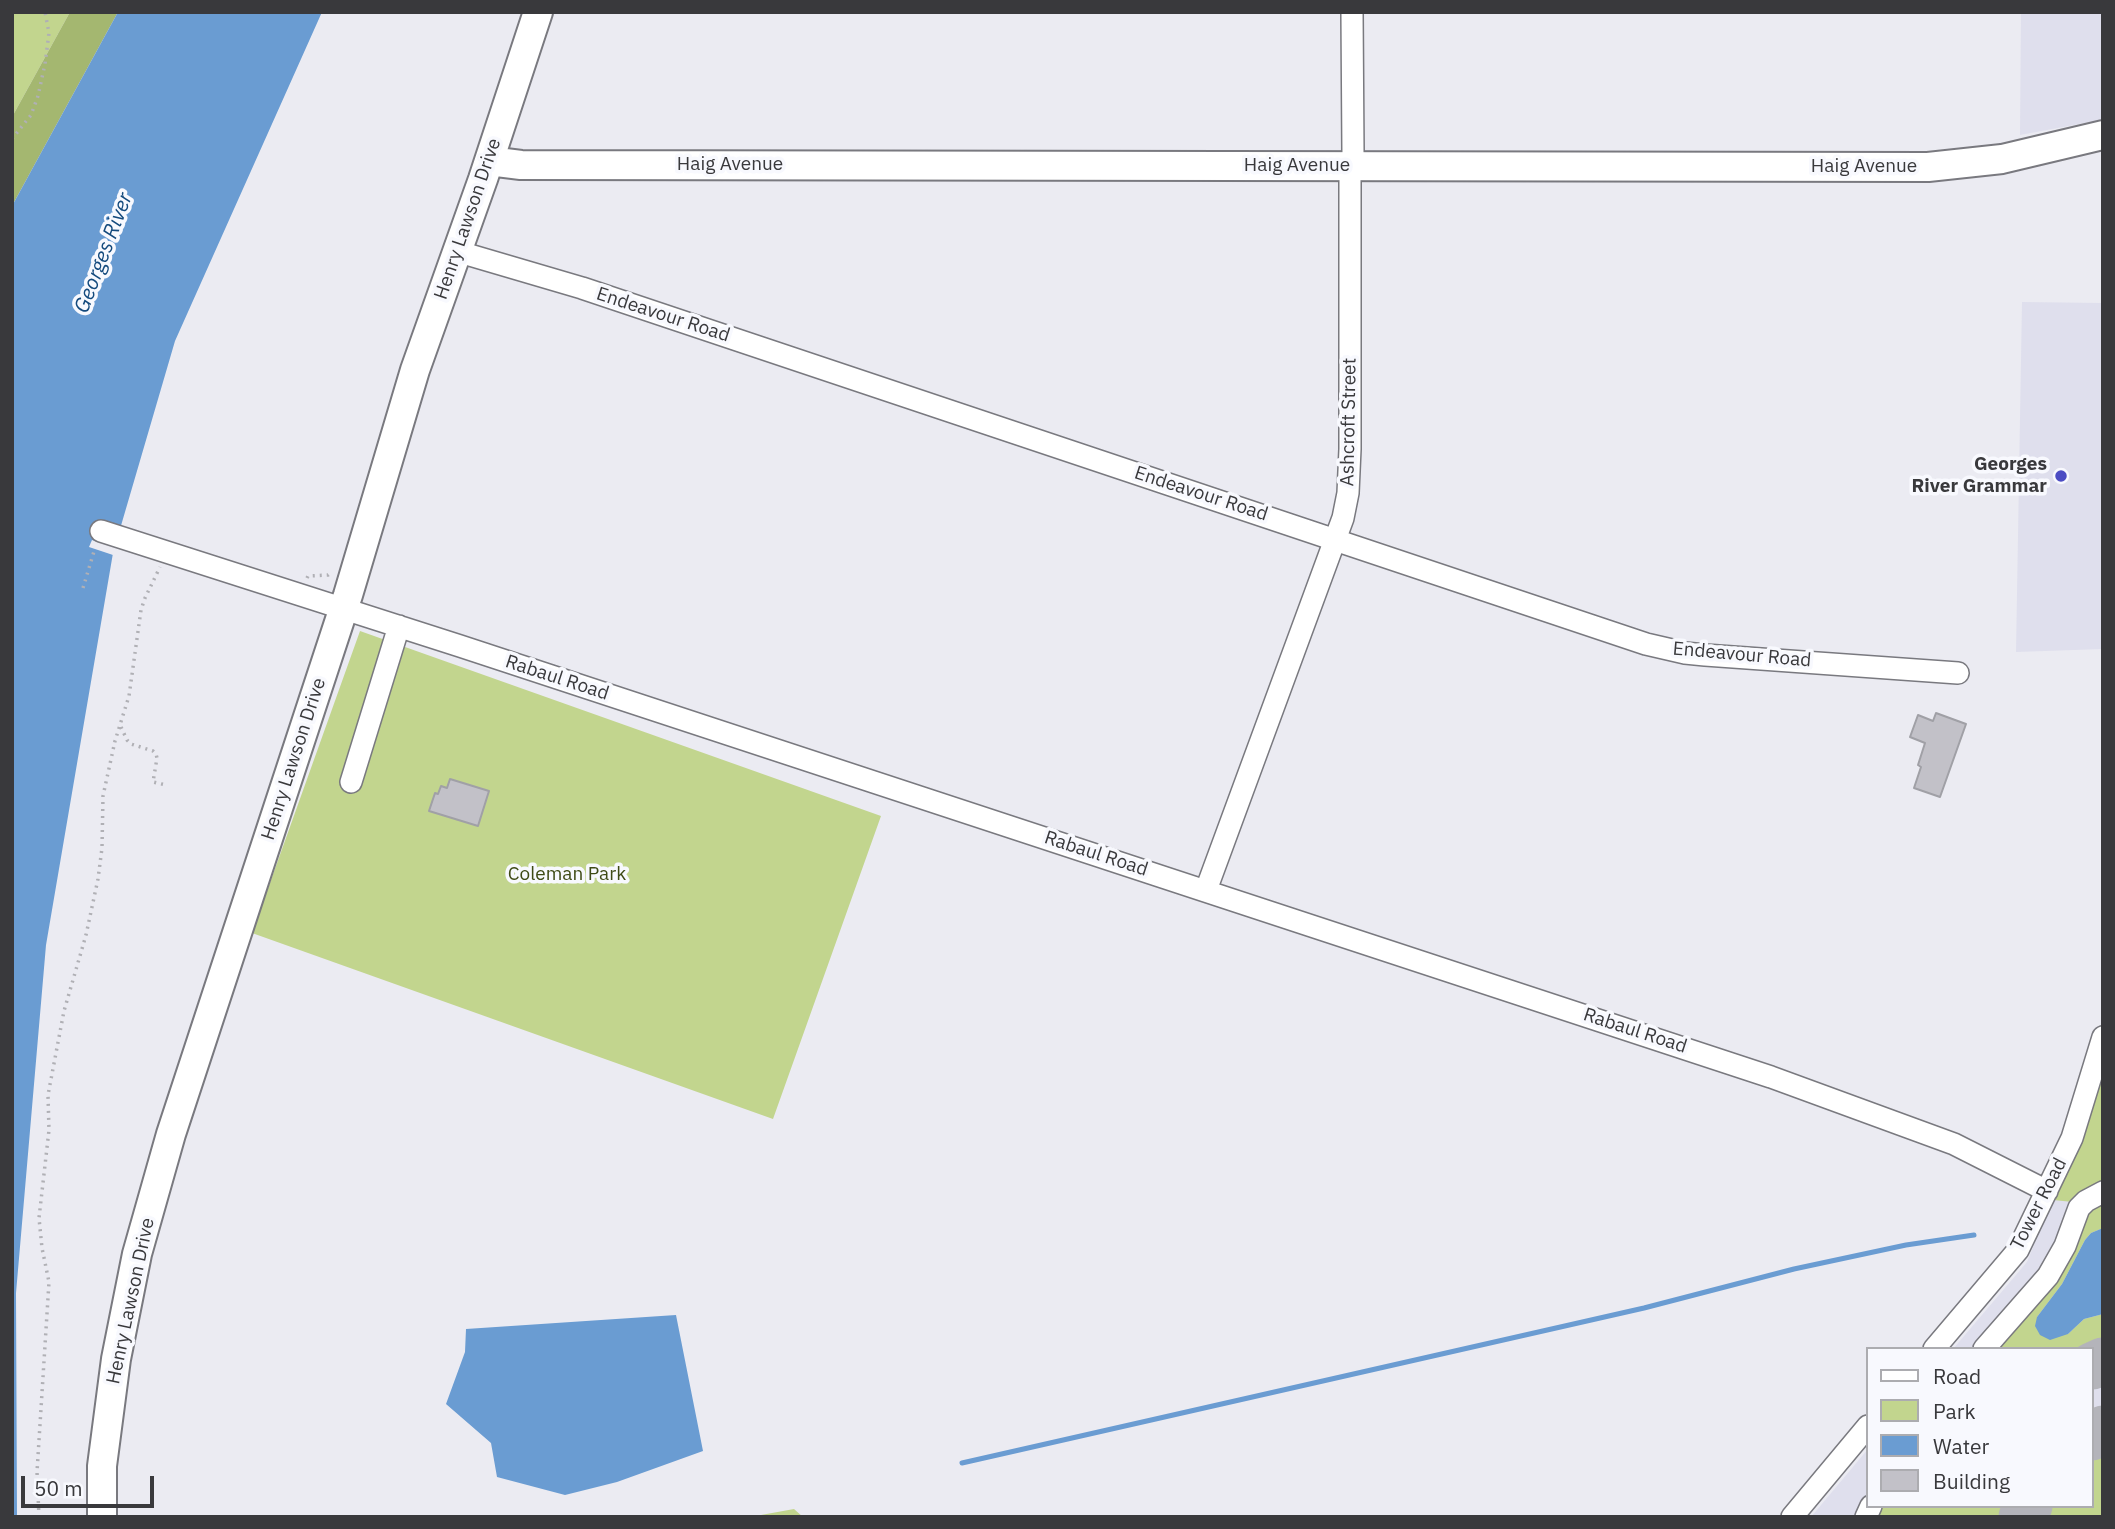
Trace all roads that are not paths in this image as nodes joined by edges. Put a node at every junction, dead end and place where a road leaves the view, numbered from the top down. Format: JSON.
{"nodes":[{"id":1,"x":538,"y":12,"type":"edge"},
{"id":2,"x":1352,"y":12,"type":"edge"},
{"id":3,"x":2103,"y":135,"type":"edge"},
{"id":4,"x":489,"y":161,"type":"junction"},
{"id":5,"x":1351,"y":166,"type":"junction"},
{"id":6,"x":456,"y":251,"type":"junction"},
{"id":7,"x":98,"y":540,"type":"road end"},
{"id":8,"x":1335,"y":540,"type":"junction"},
{"id":9,"x":343,"y":608,"type":"junction"},
{"id":10,"x":399,"y":626,"type":"junction"},
{"id":11,"x":1958,"y":673,"type":"dead end"},
{"id":12,"x":351,"y":782,"type":"dead end"},
{"id":13,"x":1206,"y":890,"type":"junction"},
{"id":14,"x":2103,"y":1037,"type":"edge"},
{"id":15,"x":2103,"y":1192,"type":"edge"},
{"id":16,"x":2044,"y":1196,"type":"junction"},
{"id":17,"x":2075,"y":1216,"type":"junction"},
{"id":18,"x":1936,"y":1347,"type":"edge"},
{"id":19,"x":1986,"y":1347,"type":"edge"},
{"id":20,"x":1867,"y":1427,"type":"edge"},
{"id":21,"x":102,"y":1517,"type":"edge"},
{"id":22,"x":1793,"y":1517,"type":"edge"}],
"edges":[{"from":1,"to":4,"type":"main road","name":"Henry Lawson Drive"},
{"from":2,"to":5,"type":"street","name":"Ashcroft Street"},
{"from":3,"to":5,"type":"main road","name":"Haig Avenue"},
{"from":4,"to":5,"type":"main road","name":"Haig Avenue"},
{"from":4,"to":6,"type":"main road","name":"Henry Lawson Drive"},
{"from":5,"to":8,"type":"street","name":"Ashcroft Street"},
{"from":6,"to":8,"type":"street","name":"Endeavour Road"},
{"from":6,"to":9,"type":"main road","name":"Henry Lawson Drive"},
{"from":7,"to":9,"type":"street","name":"Rabaul Road"},
{"from":8,"to":11,"type":"street","name":"Endeavour Road"},
{"from":8,"to":13,"type":"street","name":"Ashcroft Street"},
{"from":9,"to":10,"type":"street","name":"Rabaul Road"},
{"from":9,"to":21,"type":"main road","name":"Henry Lawson Drive"},
{"from":10,"to":12,"type":"street"},
{"from":10,"to":13,"type":"street","name":"Rabaul Road"},
{"from":13,"to":16,"type":"street","name":"Rabaul Road"},
{"from":14,"to":16,"type":"street","name":"Tower Road"},
{"from":15,"to":17,"type":"street"},
{"from":16,"to":17,"type":"street","name":"Rabaul Road"},
{"from":16,"to":18,"type":"street","name":"Tower Road"},
{"from":17,"to":19,"type":"street"},
{"from":20,"to":22,"type":"street"}]}
